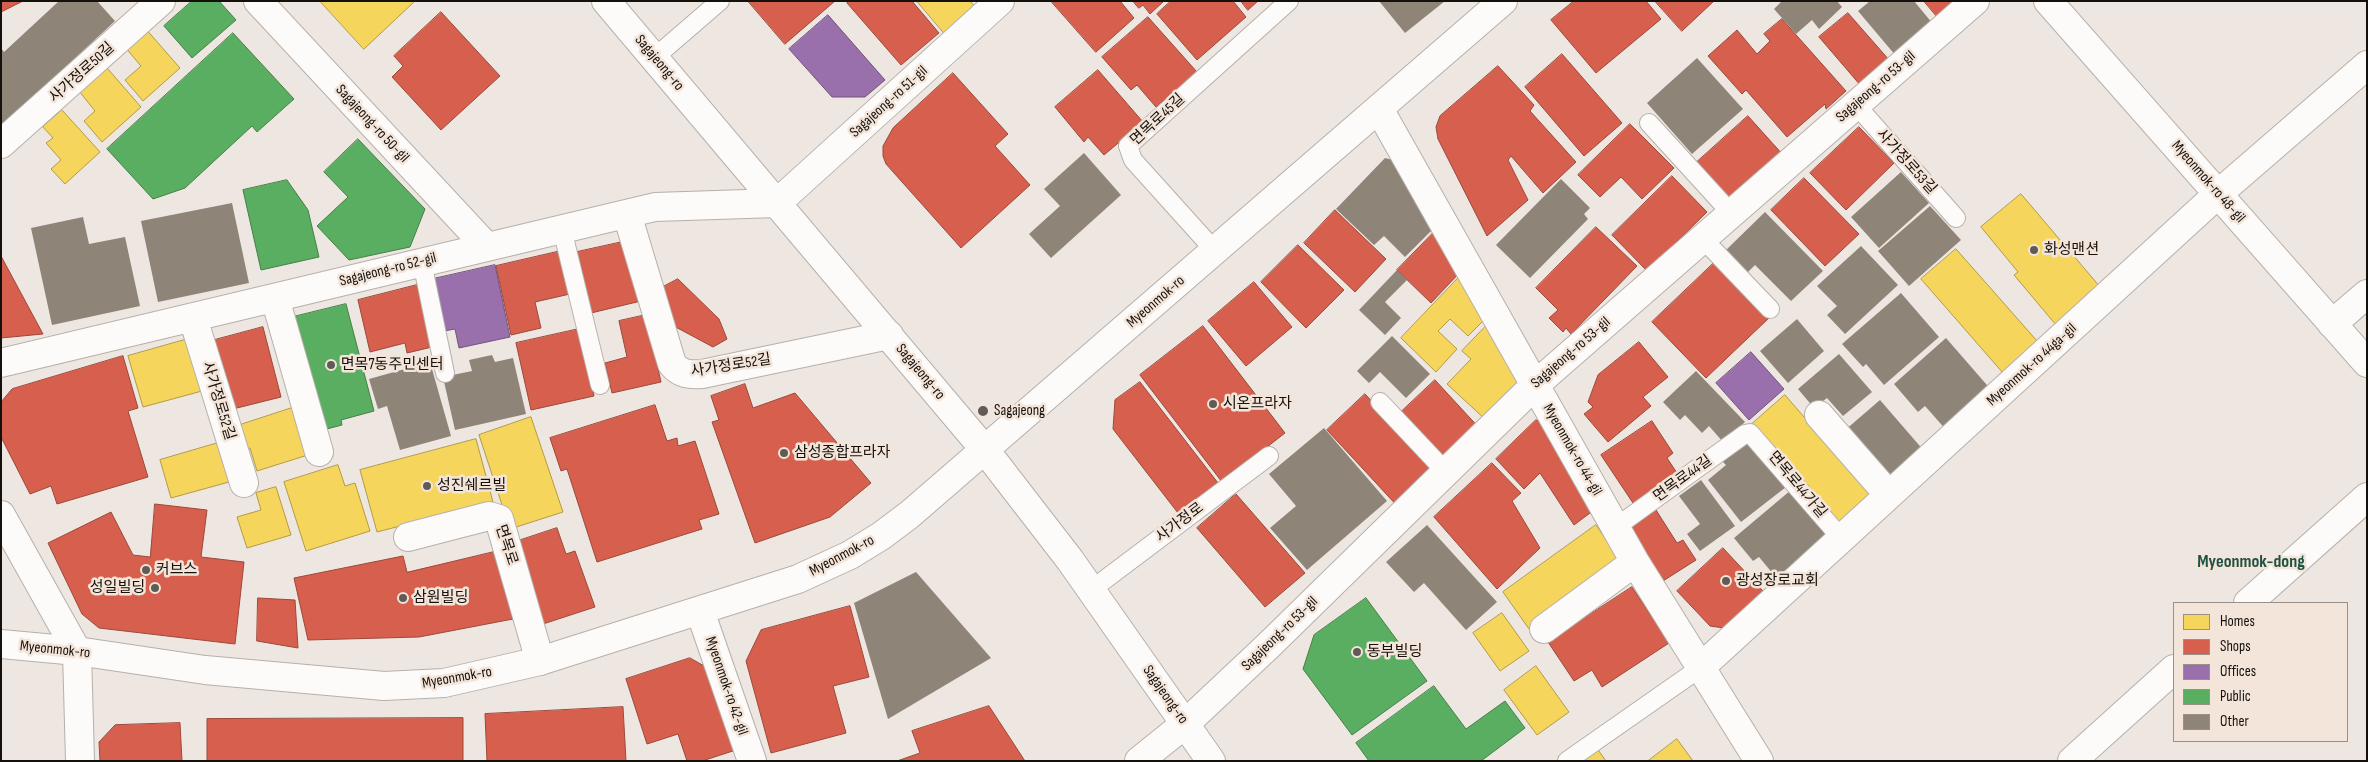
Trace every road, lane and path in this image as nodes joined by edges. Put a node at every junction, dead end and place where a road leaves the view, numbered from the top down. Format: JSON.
{"nodes":[{"id":1,"x":162,"y":1,"type":"edge"},
{"id":2,"x":258,"y":1,"type":"edge"},
{"id":3,"x":606,"y":1,"type":"edge"},
{"id":4,"x":720,"y":1,"type":"edge"},
{"id":5,"x":1000,"y":1,"type":"edge"},
{"id":6,"x":1289,"y":1,"type":"edge"},
{"id":7,"x":1503,"y":1,"type":"edge"},
{"id":8,"x":1975,"y":1,"type":"edge"},
{"id":9,"x":2048,"y":1,"type":"edge"},
{"id":10,"x":654,"y":58,"type":"junction"},
{"id":11,"x":2367,"y":65,"type":"edge"},
{"id":12,"x":1856,"y":105,"type":"junction"},
{"id":13,"x":1379,"y":109,"type":"junction"},
{"id":14,"x":1649,"y":123,"type":"dead end"},
{"id":15,"x":1,"y":144,"type":"edge"},
{"id":16,"x":2218,"y":194,"type":"junction"},
{"id":17,"x":777,"y":203,"type":"junction"},
{"id":18,"x":1732,"y":213,"type":"junction"},
{"id":19,"x":627,"y":214,"type":"junction"},
{"id":20,"x":1956,"y":218,"type":"dead end"},
{"id":21,"x":562,"y":229,"type":"junction"},
{"id":22,"x":1703,"y":239,"type":"junction"},
{"id":23,"x":486,"y":246,"type":"junction"},
{"id":24,"x":1215,"y":251,"type":"junction"},
{"id":25,"x":422,"y":262,"type":"junction"},
{"id":26,"x":2367,"y":294,"type":"edge"},
{"id":27,"x":275,"y":298,"type":"junction"},
{"id":28,"x":1770,"y":309,"type":"dead end"},
{"id":29,"x":193,"y":318,"type":"junction"},
{"id":30,"x":2332,"y":324,"type":"junction"},
{"id":31,"x":888,"y":335,"type":"junction"},
{"id":32,"x":1,"y":363,"type":"edge"},
{"id":33,"x":2367,"y":363,"type":"edge"},
{"id":34,"x":445,"y":373,"type":"dead end"},
{"id":35,"x":600,"y":385,"type":"dead end"},
{"id":36,"x":1535,"y":385,"type":"junction"},
{"id":37,"x":1380,"y":402,"type":"dead end"},
{"id":38,"x":1819,"y":415,"type":"dead end"},
{"id":39,"x":1750,"y":433,"type":"joint"},
{"id":40,"x":985,"y":450,"type":"junction"},
{"id":41,"x":318,"y":452,"type":"dead end"},
{"id":42,"x":1269,"y":456,"type":"dead end"},
{"id":43,"x":1446,"y":472,"type":"junction"},
{"id":44,"x":244,"y":483,"type":"dead end"},
{"id":45,"x":1889,"y":495,"type":"junction"},
{"id":46,"x":2367,"y":497,"type":"edge"},
{"id":47,"x":1,"y":516,"type":"edge"},
{"id":48,"x":1616,"y":527,"type":"junction"},
{"id":49,"x":408,"y":537,"type":"dead end"},
{"id":50,"x":1842,"y":539,"type":"junction"},
{"id":51,"x":1635,"y":562,"type":"junction"},
{"id":52,"x":1091,"y":590,"type":"junction"},
{"id":53,"x":2249,"y":602,"type":"edge"},
{"id":54,"x":700,"y":611,"type":"junction"},
{"id":55,"x":1544,"y":629,"type":"dead end"},
{"id":56,"x":1,"y":644,"type":"edge"},
{"id":57,"x":77,"y":651,"type":"junction"},
{"id":58,"x":540,"y":661,"type":"junction"},
{"id":59,"x":1700,"y":668,"type":"junction"},
{"id":60,"x":2173,"y":670,"type":"edge"},
{"id":61,"x":1185,"y":724,"type":"junction"},
{"id":62,"x":80,"y":761,"type":"edge"},
{"id":63,"x":752,"y":761,"type":"edge"},
{"id":64,"x":1139,"y":761,"type":"edge"},
{"id":65,"x":1211,"y":761,"type":"edge"},
{"id":66,"x":1567,"y":761,"type":"edge"},
{"id":67,"x":1759,"y":761,"type":"edge"},
{"id":68,"x":2072,"y":761,"type":"edge"}],
"edges":[{"from":1,"to":15,"type":"street","name":"사가정로50길"},
{"from":2,"to":23,"type":"street","name":"Sagajeong-ro 50-gil"},
{"from":3,"to":10,"type":"street","name":"Sagajeong-ro"},
{"from":4,"to":10,"type":"lane"},
{"from":5,"to":17,"type":"street","name":"Sagajeong-ro 51-gil"},
{"from":6,"to":24,"type":"lane","name":"면목로45길"},
{"from":7,"to":13,"type":"street","name":"Myeonmok-ro"},
{"from":8,"to":12,"type":"street","name":"Sagajeong-ro 53-gil"},
{"from":9,"to":16,"type":"street","name":"Myeonmok-ro 48-gil"},
{"from":10,"to":17,"type":"street","name":"Sagajeong-ro"},
{"from":11,"to":16,"type":"street","name":"Myeonmok-ro 44ga-gil"},
{"from":12,"to":18,"type":"street","name":"Sagajeong-ro 53-gil"},
{"from":12,"to":20,"type":"lane","name":"사가정로53길"},
{"from":13,"to":24,"type":"street","name":"Myeonmok-ro"},
{"from":13,"to":36,"type":"street","name":"Myeonmok-ro 44-gil"},
{"from":14,"to":18,"type":"lane"},
{"from":16,"to":30,"type":"street","name":"Myeonmok-ro 48-gil"},
{"from":16,"to":45,"type":"street","name":"Myeonmok-ro 44ga-gil"},
{"from":17,"to":19,"type":"street","name":"Sagajeong-ro 52-gil"},
{"from":17,"to":31,"type":"street","name":"Sagajeong-ro"},
{"from":18,"to":22,"type":"street","name":"Sagajeong-ro 53-gil"},
{"from":19,"to":21,"type":"street","name":"Sagajeong-ro 52-gil"},
{"from":19,"to":31,"type":"street","name":"사가정로52길"},
{"from":21,"to":23,"type":"street","name":"Sagajeong-ro 52-gil"},
{"from":21,"to":35,"type":"lane"},
{"from":22,"to":28,"type":"lane"},
{"from":22,"to":36,"type":"street","name":"Sagajeong-ro 53-gil"},
{"from":23,"to":25,"type":"street","name":"Sagajeong-ro 52-gil"},
{"from":24,"to":40,"type":"street","name":"Myeonmok-ro"},
{"from":25,"to":27,"type":"street","name":"Sagajeong-ro 52-gil"},
{"from":25,"to":34,"type":"lane"},
{"from":26,"to":30,"type":"street"},
{"from":27,"to":29,"type":"street","name":"Sagajeong-ro 52-gil"},
{"from":27,"to":41,"type":"street"},
{"from":29,"to":32,"type":"street","name":"Sagajeong-ro 52-gil"},
{"from":29,"to":44,"type":"street","name":"사가정로52길"},
{"from":30,"to":33,"type":"street","name":"Myeonmok-ro 48-gil"},
{"from":31,"to":40,"type":"street","name":"Sagajeong-ro"},
{"from":36,"to":43,"type":"street","name":"Sagajeong-ro 53-gil"},
{"from":36,"to":48,"type":"street","name":"Myeonmok-ro 44-gil"},
{"from":37,"to":43,"type":"lane"},
{"from":38,"to":45,"type":"street"},
{"from":39,"to":48,"type":"lane","name":"면목로44길"},
{"from":39,"to":50,"type":"lane","name":"면목로44가길"},
{"from":40,"to":52,"type":"street","name":"Sagajeong-ro"},
{"from":40,"to":54,"type":"street","name":"Myeonmok-ro"},
{"from":42,"to":52,"type":"lane","name":"사가정로"},
{"from":43,"to":61,"type":"street","name":"Sagajeong-ro 53-gil"},
{"from":45,"to":50,"type":"street","name":"Myeonmok-ro 44ga-gil"},
{"from":46,"to":53,"type":"street"},
{"from":47,"to":57,"type":"street"},
{"from":48,"to":51,"type":"street","name":"Myeonmok-ro 44-gil"},
{"from":49,"to":58,"type":"street","name":"면목로"},
{"from":50,"to":59,"type":"street","name":"Myeonmok-ro 44ga-gil"},
{"from":51,"to":55,"type":"street"},
{"from":51,"to":59,"type":"street","name":"Myeonmok-ro 44-gil"},
{"from":52,"to":61,"type":"street","name":"Sagajeong-ro"},
{"from":54,"to":58,"type":"street","name":"Myeonmok-ro"},
{"from":54,"to":63,"type":"street","name":"Myeonmok-ro 42-gil"},
{"from":56,"to":57,"type":"street","name":"Myeonmok-ro"},
{"from":57,"to":58,"type":"street","name":"Myeonmok-ro"},
{"from":57,"to":62,"type":"street"},
{"from":59,"to":66,"type":"lane"},
{"from":59,"to":67,"type":"street","name":"Myeonmok-ro 44-gil"},
{"from":60,"to":68,"type":"street"},
{"from":61,"to":64,"type":"street","name":"Sagajeong-ro 53-gil"},
{"from":61,"to":65,"type":"street","name":"Sagajeong-ro"}]}
